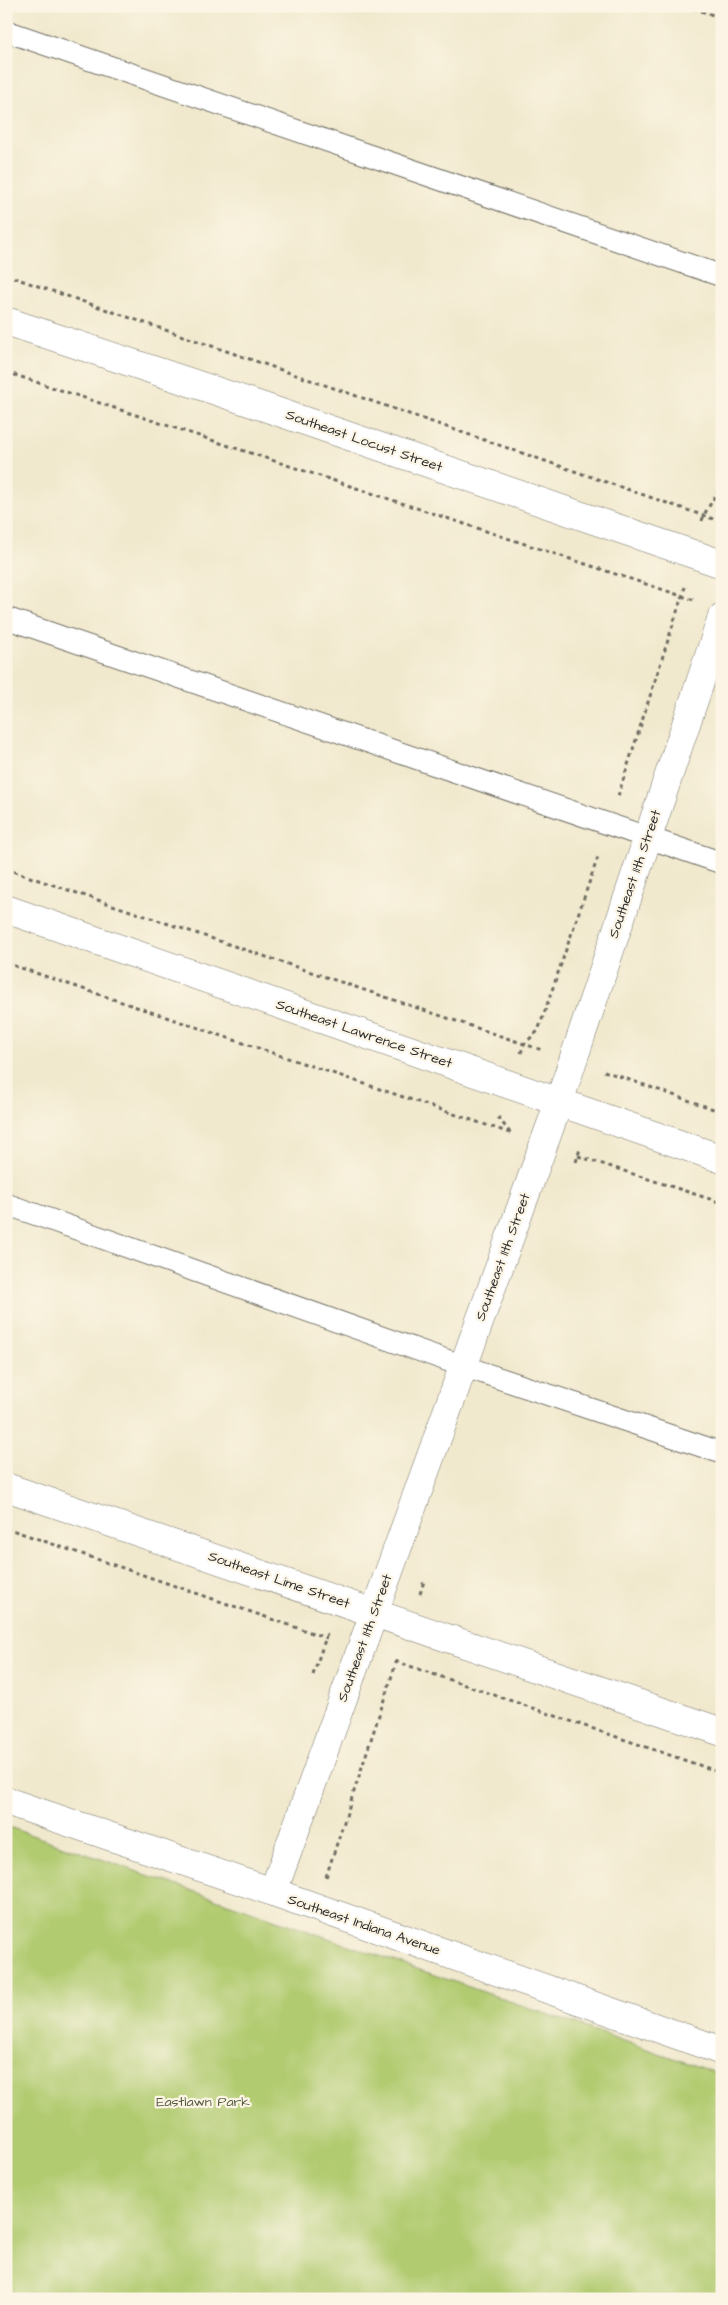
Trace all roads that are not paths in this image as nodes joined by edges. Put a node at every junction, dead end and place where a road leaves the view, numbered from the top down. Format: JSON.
{"nodes":[{"id":1,"x":6,"y":31,"type":"edge"},
{"id":2,"x":722,"y":276,"type":"edge"},
{"id":3,"x":6,"y":321,"type":"edge"},
{"id":4,"x":722,"y":564,"type":"edge"},
{"id":5,"x":722,"y":617,"type":"edge"},
{"id":6,"x":6,"y":618,"type":"edge"},
{"id":7,"x":647,"y":838,"type":"junction"},
{"id":8,"x":722,"y":863,"type":"edge"},
{"id":9,"x":6,"y":909,"type":"edge"},
{"id":10,"x":559,"y":1102,"type":"junction"},
{"id":11,"x":722,"y":1159,"type":"edge"},
{"id":12,"x":6,"y":1204,"type":"edge"},
{"id":13,"x":464,"y":1366,"type":"junction"},
{"id":14,"x":722,"y":1453,"type":"edge"},
{"id":15,"x":6,"y":1487,"type":"edge"},
{"id":16,"x":375,"y":1612,"type":"junction"},
{"id":17,"x":722,"y":1732,"type":"edge"},
{"id":18,"x":6,"y":1801,"type":"edge"},
{"id":19,"x":273,"y":1892,"type":"junction"},
{"id":20,"x":722,"y":2051,"type":"edge"}],
"edges":[{"from":1,"to":2,"type":"lane"},
{"from":3,"to":4,"type":"street","name":"Southeast Locust Street"},
{"from":5,"to":7,"type":"street","name":"Southeast 11th Street"},
{"from":6,"to":7,"type":"lane"},
{"from":7,"to":8,"type":"lane"},
{"from":7,"to":10,"type":"street","name":"Southeast 11th Street"},
{"from":9,"to":10,"type":"street","name":"Southeast Lawrence Street"},
{"from":10,"to":11,"type":"street","name":"Southeast Lawrence Street"},
{"from":10,"to":13,"type":"street","name":"Southeast 11th Street"},
{"from":12,"to":13,"type":"lane"},
{"from":13,"to":14,"type":"lane"},
{"from":13,"to":16,"type":"street","name":"Southeast 11th Street"},
{"from":15,"to":16,"type":"street","name":"Southeast Lime Street"},
{"from":16,"to":17,"type":"street","name":"Southeast Lime Street"},
{"from":16,"to":19,"type":"street","name":"Southeast 11th Street"},
{"from":18,"to":19,"type":"street","name":"Southeast Indiana Avenue"},
{"from":19,"to":20,"type":"street","name":"Southeast Indiana Avenue"}]}
